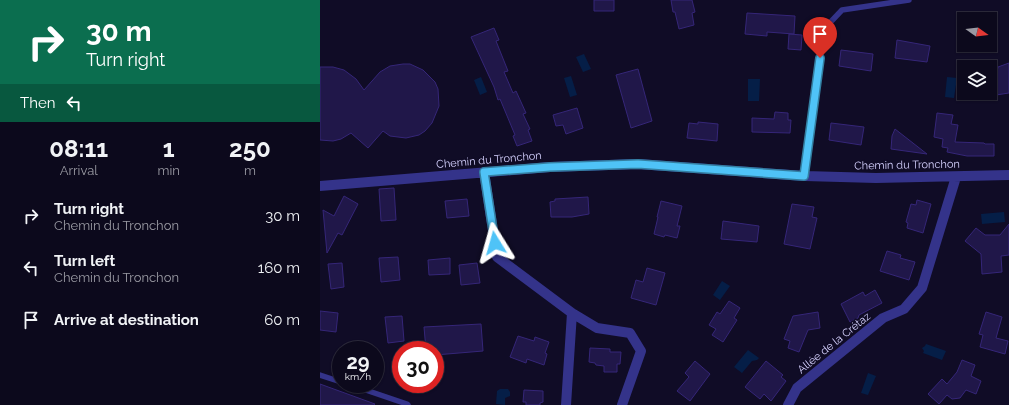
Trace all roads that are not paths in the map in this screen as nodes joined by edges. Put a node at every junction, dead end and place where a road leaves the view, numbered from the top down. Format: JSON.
{"nodes":[{"id":1,"x":909,"y":0,"type":"edge"},
{"id":2,"x":484,"y":172,"type":"junction"},
{"id":3,"x":1009,"y":175,"type":"edge"},
{"id":4,"x":804,"y":176,"type":"junction"},
{"id":5,"x":956,"y":177,"type":"junction"},
{"id":6,"x":320,"y":186,"type":"edge"},
{"id":7,"x":572,"y":313,"type":"junction"},
{"id":8,"x":320,"y":375,"type":"edge"},
{"id":9,"x":332,"y":379,"type":"edge"},
{"id":10,"x":375,"y":393,"type":"edge"},
{"id":11,"x":408,"y":405,"type":"edge"},
{"id":12,"x":566,"y":405,"type":"edge"},
{"id":13,"x":622,"y":405,"type":"edge"},
{"id":14,"x":788,"y":405,"type":"edge"}],
"edges":[{"from":1,"to":4,"type":"lane"},
{"from":2,"to":4,"type":"street","name":"Chemin du Tronchon"},
{"from":2,"to":6,"type":"street","name":"Chemin du Tronchon"},
{"from":2,"to":7,"type":"street"},
{"from":3,"to":5,"type":"street","name":"Chemin du Tronchon"},
{"from":4,"to":5,"type":"street","name":"Chemin du Tronchon"},
{"from":5,"to":14,"type":"street","name":"Allée de la Crétaz"},
{"from":7,"to":12,"type":"street"},
{"from":7,"to":13,"type":"street"},
{"from":8,"to":9,"type":"lane"},
{"from":10,"to":11,"type":"lane"}]}
